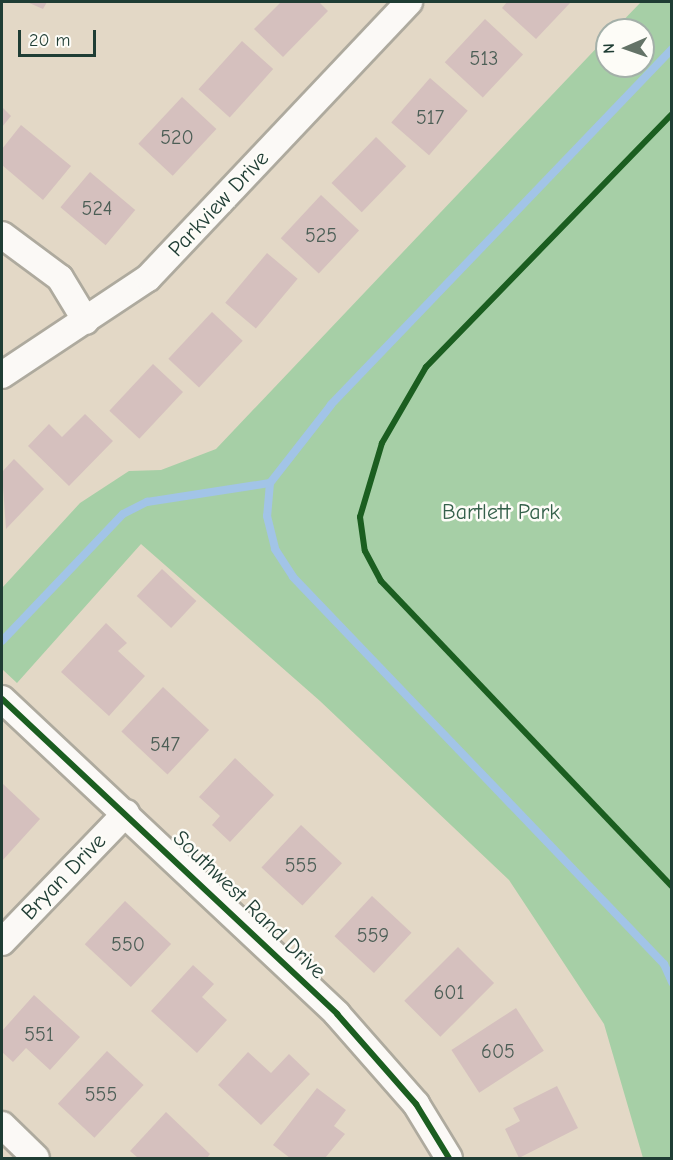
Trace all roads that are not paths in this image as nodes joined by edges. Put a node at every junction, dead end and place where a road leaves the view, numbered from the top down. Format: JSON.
{"nodes":[{"id":1,"x":409,"y":2,"type":"edge"},
{"id":2,"x":2,"y":235,"type":"edge"},
{"id":3,"x":86,"y":321,"type":"junction"},
{"id":4,"x":2,"y":375,"type":"edge"},
{"id":5,"x":2,"y":699,"type":"edge"},
{"id":6,"x":126,"y":813,"type":"junction"},
{"id":7,"x":2,"y":942,"type":"edge"},
{"id":8,"x":2,"y":1125,"type":"edge"},
{"id":9,"x":36,"y":1158,"type":"edge"},
{"id":10,"x":449,"y":1158,"type":"edge"}],
"edges":[{"from":1,"to":3,"type":"street","name":"Parkview Drive"},
{"from":2,"to":3,"type":"street"},
{"from":3,"to":4,"type":"street","name":"Parkview Drive"},
{"from":5,"to":6,"type":"street","name":"Southwest Rand Drive"},
{"from":6,"to":7,"type":"street","name":"Bryan Drive"},
{"from":6,"to":10,"type":"street","name":"Southwest Rand Drive"},
{"from":8,"to":9,"type":"street"}]}
